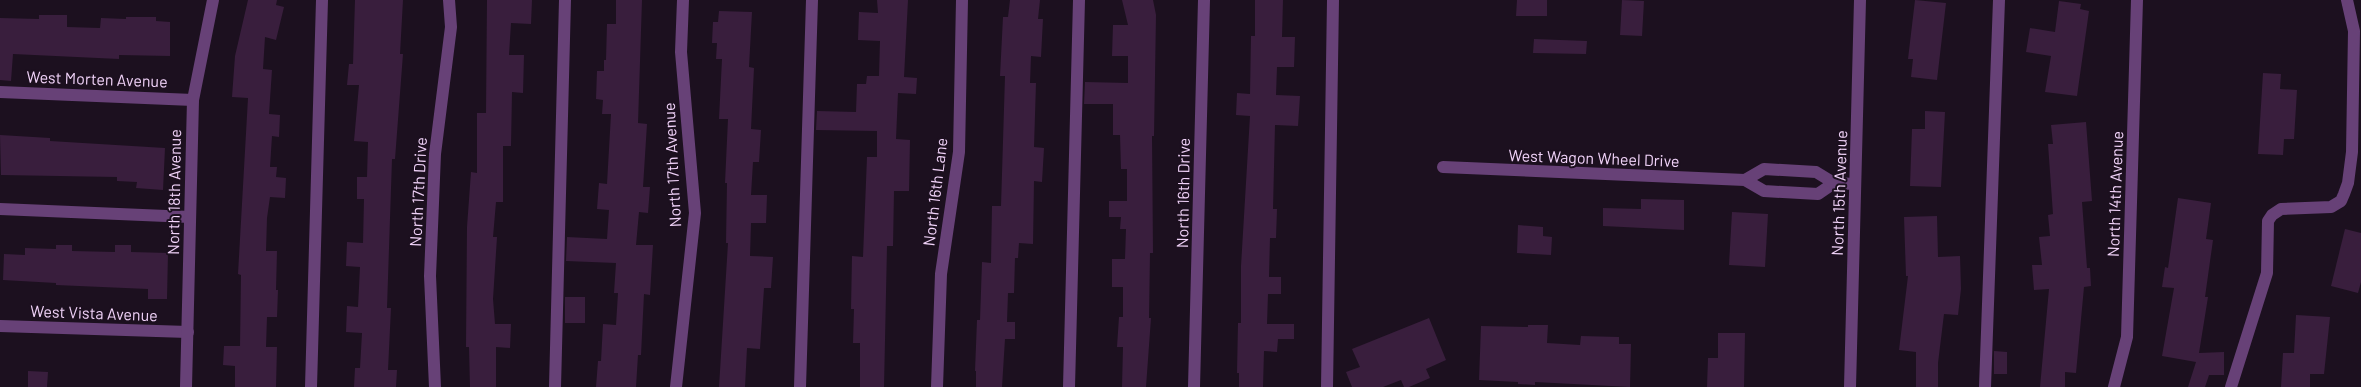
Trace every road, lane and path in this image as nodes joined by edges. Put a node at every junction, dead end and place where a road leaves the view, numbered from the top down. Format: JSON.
{"nodes":[{"id":1,"x":212,"y":0,"type":"edge"},
{"id":2,"x":322,"y":0,"type":"edge"},
{"id":3,"x":449,"y":0,"type":"edge"},
{"id":4,"x":565,"y":0,"type":"edge"},
{"id":5,"x":683,"y":0,"type":"edge"},
{"id":6,"x":812,"y":0,"type":"edge"},
{"id":7,"x":962,"y":0,"type":"edge"},
{"id":8,"x":1079,"y":0,"type":"edge"},
{"id":9,"x":1204,"y":0,"type":"edge"},
{"id":10,"x":1334,"y":0,"type":"edge"},
{"id":11,"x":1860,"y":0,"type":"edge"},
{"id":12,"x":2000,"y":0,"type":"edge"},
{"id":13,"x":2137,"y":0,"type":"edge"},
{"id":14,"x":2348,"y":0,"type":"edge"},
{"id":15,"x":0,"y":92,"type":"edge"},
{"id":16,"x":193,"y":100,"type":"junction"},
{"id":17,"x":1443,"y":167,"type":"dead end"},
{"id":18,"x":1786,"y":170,"type":"junction"},
{"id":19,"x":1745,"y":180,"type":"junction"},
{"id":20,"x":1834,"y":183,"type":"junction"},
{"id":21,"x":1855,"y":184,"type":"junction"},
{"id":22,"x":1784,"y":192,"type":"junction"},
{"id":23,"x":0,"y":210,"type":"edge"},
{"id":24,"x":190,"y":217,"type":"junction"},
{"id":25,"x":0,"y":326,"type":"edge"},
{"id":26,"x":188,"y":332,"type":"junction"},
{"id":27,"x":186,"y":387,"type":"edge"},
{"id":28,"x":311,"y":387,"type":"edge"},
{"id":29,"x":435,"y":387,"type":"edge"},
{"id":30,"x":555,"y":387,"type":"edge"},
{"id":31,"x":676,"y":387,"type":"edge"},
{"id":32,"x":800,"y":387,"type":"edge"},
{"id":33,"x":937,"y":387,"type":"edge"},
{"id":34,"x":1069,"y":387,"type":"edge"},
{"id":35,"x":1194,"y":387,"type":"edge"},
{"id":36,"x":1327,"y":387,"type":"edge"},
{"id":37,"x":1850,"y":387,"type":"edge"},
{"id":38,"x":1985,"y":387,"type":"edge"},
{"id":39,"x":2114,"y":387,"type":"edge"},
{"id":40,"x":2231,"y":387,"type":"edge"}],
"edges":[{"from":1,"to":16,"type":"street","name":"North 18th Avenue"},
{"from":2,"to":28,"type":"street"},
{"from":3,"to":29,"type":"street","name":"North 17th Drive"},
{"from":4,"to":30,"type":"street"},
{"from":5,"to":31,"type":"street","name":"North 17th Avenue"},
{"from":6,"to":32,"type":"street"},
{"from":7,"to":33,"type":"street","name":"North 16th Lane"},
{"from":8,"to":34,"type":"street"},
{"from":9,"to":35,"type":"street","name":"North 16th Drive"},
{"from":10,"to":36,"type":"street"},
{"from":11,"to":21,"type":"street","name":"North 15th Avenue"},
{"from":12,"to":38,"type":"street"},
{"from":13,"to":39,"type":"street","name":"North 14th Avenue"},
{"from":14,"to":40,"type":"street"},
{"from":15,"to":16,"type":"street","name":"West Morten Avenue"},
{"from":16,"to":24,"type":"street","name":"North 18th Avenue"},
{"from":17,"to":19,"type":"street","name":"West Wagon Wheel Drive"},
{"from":18,"to":19,"type":"street","name":"West Wagon Wheel Drive"},
{"from":18,"to":20,"type":"street","name":"West Wagon Wheel Drive"},
{"from":18,"to":22,"type":"street"},
{"from":19,"to":22,"type":"street","name":"West Wagon Wheel Drive"},
{"from":20,"to":21,"type":"street","name":"West Wagon Wheel Drive"},
{"from":20,"to":22,"type":"street","name":"West Wagon Wheel Drive"},
{"from":21,"to":37,"type":"street","name":"North 15th Avenue"},
{"from":23,"to":24,"type":"street"},
{"from":24,"to":26,"type":"street","name":"North 18th Avenue"},
{"from":25,"to":26,"type":"street","name":"West Vista Avenue"},
{"from":26,"to":27,"type":"street","name":"North 18th Avenue"}]}
